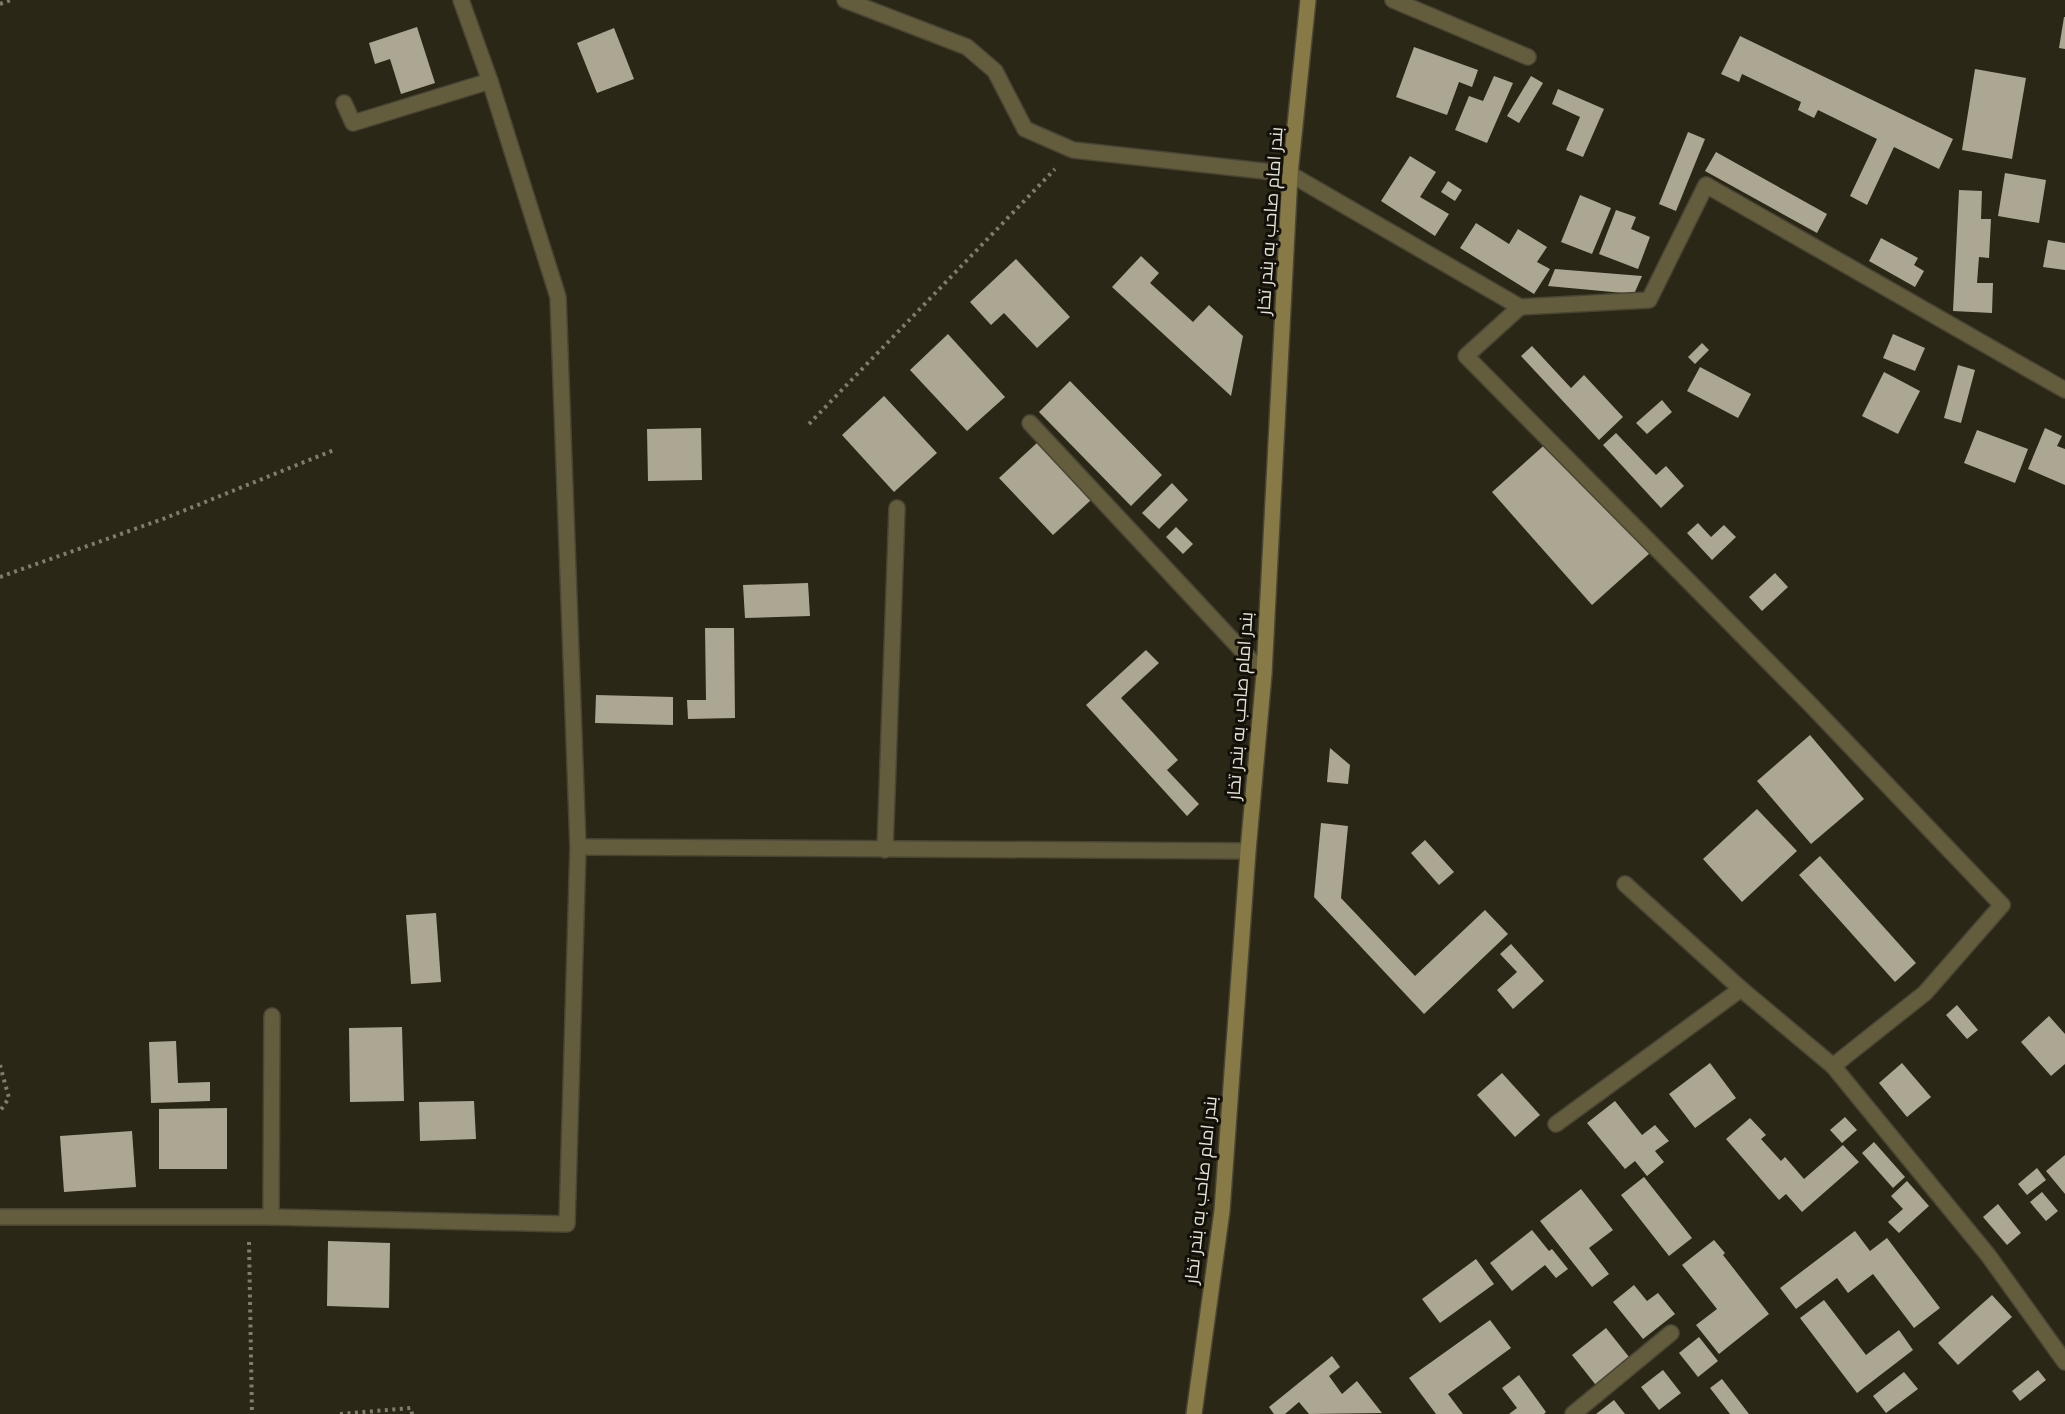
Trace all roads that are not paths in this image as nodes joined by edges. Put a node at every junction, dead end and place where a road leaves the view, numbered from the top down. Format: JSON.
{"nodes":[{"id":1,"x":461,"y":0,"type":"edge"},
{"id":2,"x":845,"y":0,"type":"edge"},
{"id":3,"x":1308,"y":0,"type":"edge"},
{"id":4,"x":1394,"y":0,"type":"edge"},
{"id":5,"x":1528,"y":57,"type":"dead end"},
{"id":6,"x":490,"y":81,"type":"junction"},
{"id":7,"x":344,"y":103,"type":"dead end"},
{"id":8,"x":1290,"y":174,"type":"junction"},
{"id":9,"x":1520,"y":307,"type":"junction"},
{"id":10,"x":2065,"y":390,"type":"edge"},
{"id":11,"x":1030,"y":423,"type":"dead end"},
{"id":12,"x":897,"y":508,"type":"dead end"},
{"id":13,"x":1264,"y":674,"type":"junction"},
{"id":14,"x":578,"y":847,"type":"junction"},
{"id":15,"x":885,"y":850,"type":"junction"},
{"id":16,"x":1248,"y":851,"type":"junction"},
{"id":17,"x":1625,"y":884,"type":"dead end"},
{"id":18,"x":1742,"y":989,"type":"junction"},
{"id":19,"x":272,"y":1016,"type":"dead end"},
{"id":20,"x":1833,"y":1066,"type":"junction"},
{"id":21,"x":1556,"y":1124,"type":"dead end"},
{"id":22,"x":0,"y":1217,"type":"edge"},
{"id":23,"x":271,"y":1217,"type":"junction"},
{"id":24,"x":1671,"y":1333,"type":"dead end"},
{"id":25,"x":2065,"y":1362,"type":"edge"},
{"id":26,"x":1194,"y":1414,"type":"edge"},
{"id":27,"x":1573,"y":1414,"type":"edge"}],
"edges":[{"from":1,"to":6,"type":"street"},
{"from":2,"to":8,"type":"street"},
{"from":3,"to":8,"type":"main road","name":"بندر امام صاحب به بندر تخار"},
{"from":4,"to":5,"type":"street"},
{"from":6,"to":7,"type":"street"},
{"from":6,"to":14,"type":"street"},
{"from":8,"to":9,"type":"street"},
{"from":8,"to":13,"type":"main road","name":"بندر امام صاحب به بندر تخار"},
{"from":9,"to":10,"type":"street"},
{"from":9,"to":20,"type":"street"},
{"from":11,"to":13,"type":"street"},
{"from":12,"to":15,"type":"street"},
{"from":13,"to":16,"type":"main road","name":"بندر امام صاحب به بندر تخار"},
{"from":14,"to":15,"type":"street"},
{"from":14,"to":23,"type":"street"},
{"from":15,"to":16,"type":"street"},
{"from":16,"to":26,"type":"main road","name":"بندر امام صاحب به بندر تخار"},
{"from":17,"to":18,"type":"street"},
{"from":18,"to":20,"type":"street"},
{"from":18,"to":21,"type":"street"},
{"from":19,"to":23,"type":"street"},
{"from":20,"to":25,"type":"street"},
{"from":22,"to":23,"type":"street"},
{"from":24,"to":27,"type":"street"}]}
